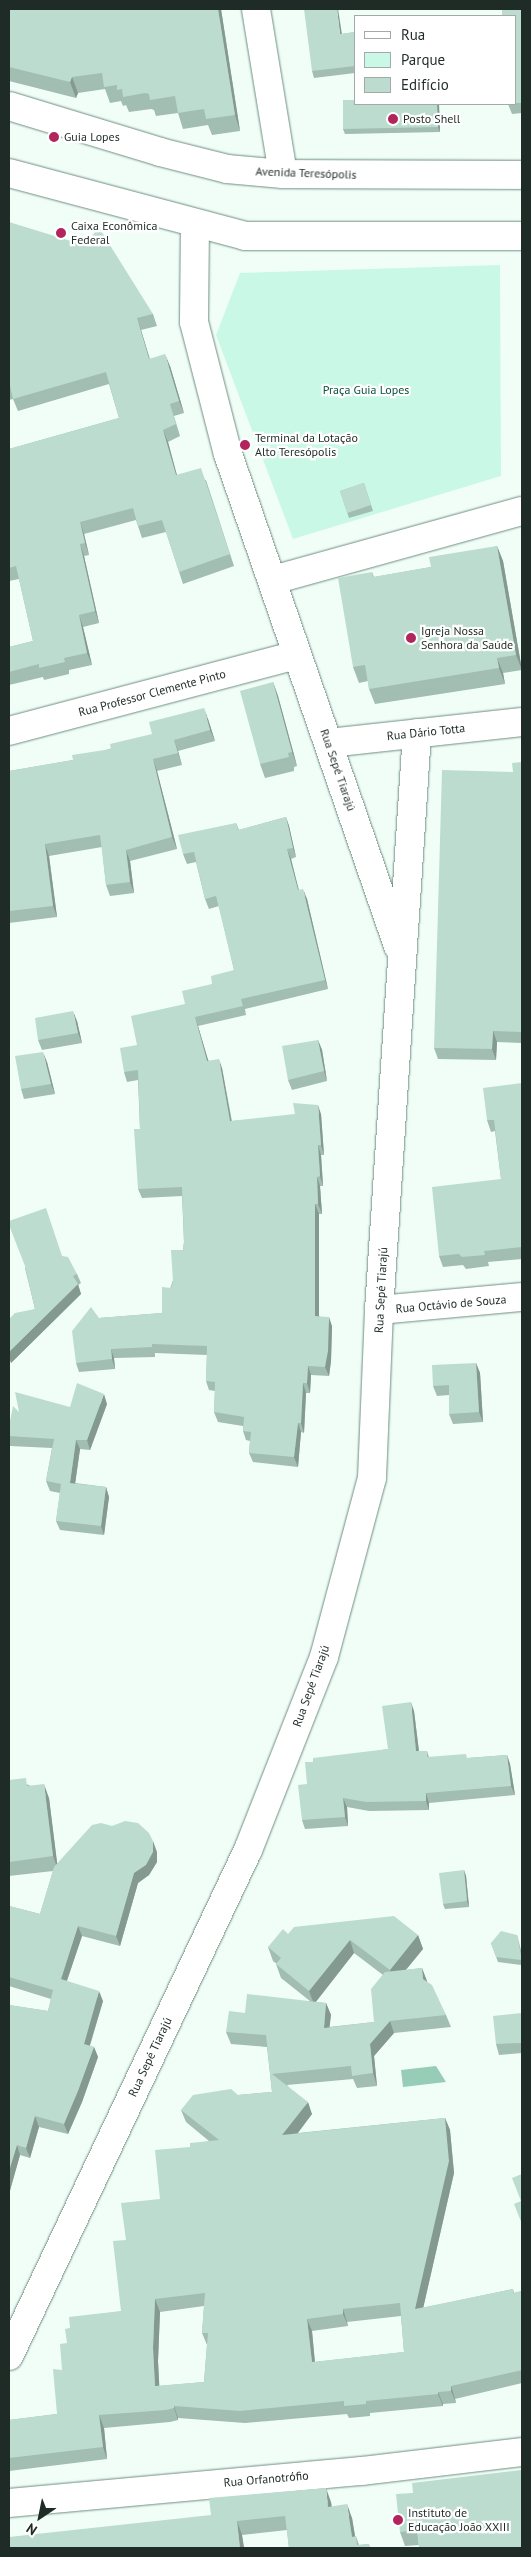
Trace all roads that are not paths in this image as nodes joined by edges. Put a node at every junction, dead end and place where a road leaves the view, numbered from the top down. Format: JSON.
{"nodes":[{"id":1,"x":256,"y":9,"type":"edge"},
{"id":2,"x":9,"y":106,"type":"edge"},
{"id":3,"x":9,"y":173,"type":"edge"},
{"id":4,"x":282,"y":174,"type":"junction"},
{"id":5,"x":522,"y":175,"type":"edge"},
{"id":6,"x":195,"y":224,"type":"junction"},
{"id":7,"x":522,"y":236,"type":"edge"},
{"id":8,"x":522,"y":511,"type":"edge"},
{"id":9,"x":273,"y":580,"type":"junction"},
{"id":10,"x":296,"y":655,"type":"junction"},
{"id":11,"x":522,"y":722,"type":"edge"},
{"id":12,"x":9,"y":731,"type":"edge"},
{"id":13,"x":416,"y":734,"type":"junction"},
{"id":14,"x":329,"y":742,"type":"junction"},
{"id":15,"x":403,"y":959,"type":"junction"},
{"id":16,"x":522,"y":1297,"type":"edge"},
{"id":17,"x":380,"y":1310,"type":"junction"},
{"id":18,"x":9,"y":2356,"type":"edge"},
{"id":19,"x":522,"y":2452,"type":"edge"},
{"id":20,"x":9,"y":2503,"type":"edge"}],
"edges":[{"from":1,"to":4,"type":"street"},
{"from":2,"to":4,"type":"street","name":"Avenida Teresópolis"},
{"from":3,"to":6,"type":"street"},
{"from":4,"to":5,"type":"street","name":"Avenida Teresópolis"},
{"from":6,"to":7,"type":"street"},
{"from":6,"to":9,"type":"street"},
{"from":8,"to":9,"type":"street"},
{"from":9,"to":10,"type":"street","name":"Rua Sepé Tiarajú"},
{"from":10,"to":12,"type":"street","name":"Rua Professor Clemente Pinto"},
{"from":10,"to":14,"type":"street","name":"Rua Sepé Tiarajú"},
{"from":11,"to":13,"type":"street","name":"Rua Dário Totta"},
{"from":13,"to":14,"type":"street","name":"Rua Dário Totta"},
{"from":13,"to":15,"type":"street","name":"Rua Sepé Tiarajú"},
{"from":14,"to":15,"type":"street","name":"Rua Sepé Tiarajú"},
{"from":15,"to":17,"type":"street","name":"Rua Sepé Tiarajú"},
{"from":16,"to":17,"type":"street","name":"Rua Octávio de Souza"},
{"from":17,"to":18,"type":"street","name":"Rua Sepé Tiarajú"},
{"from":19,"to":20,"type":"street","name":"Rua Orfanotrófio"}]}
